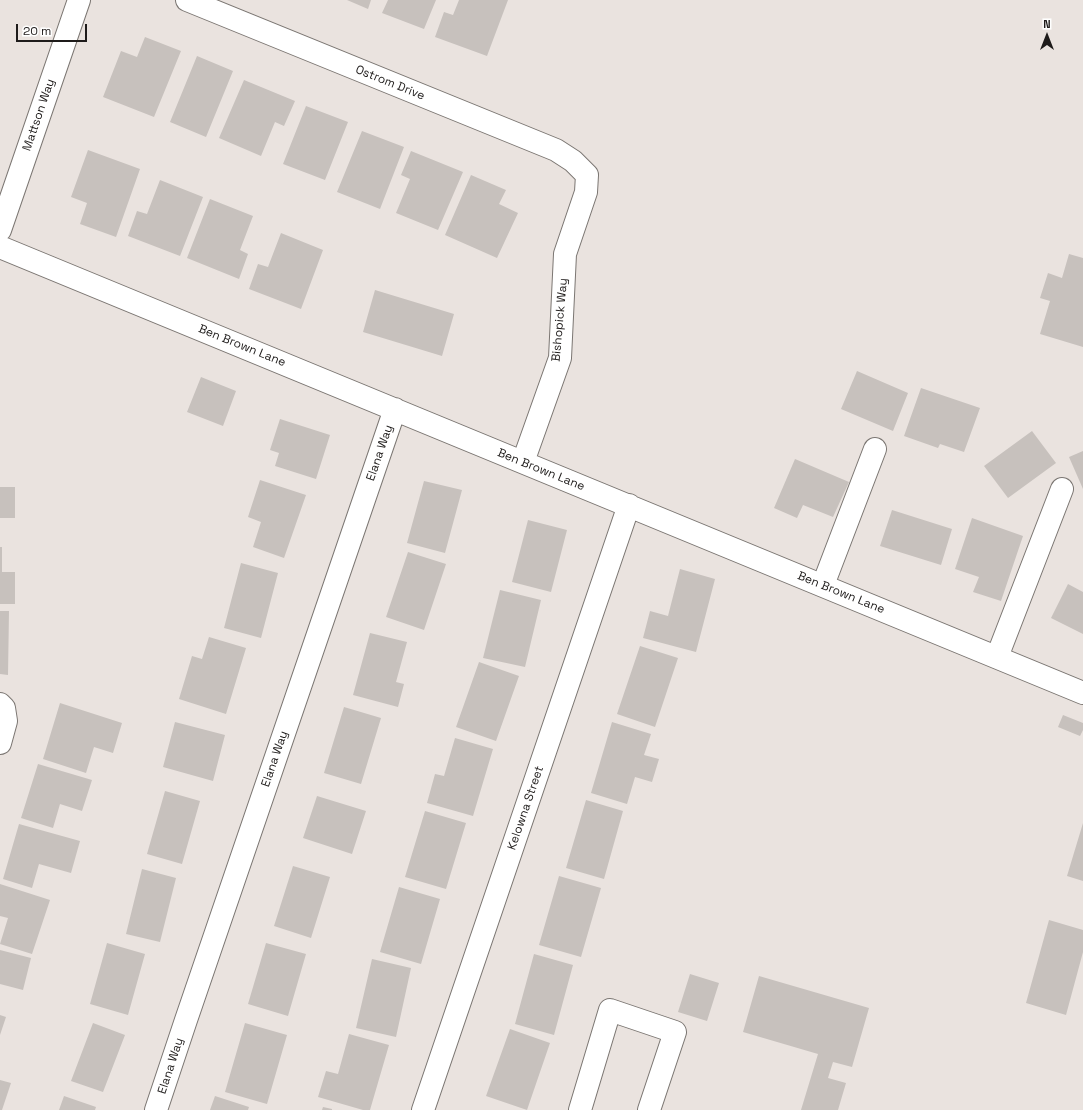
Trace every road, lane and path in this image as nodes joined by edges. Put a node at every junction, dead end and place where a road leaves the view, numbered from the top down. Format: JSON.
{"nodes":[{"id":1,"x":79,"y":0,"type":"edge"},
{"id":2,"x":186,"y":0,"type":"edge"},
{"id":3,"x":587,"y":175,"type":"joint"},
{"id":4,"x":0,"y":230,"type":"edge"},
{"id":5,"x":0,"y":247,"type":"edge"},
{"id":6,"x":395,"y":409,"type":"junction"},
{"id":7,"x":876,"y":449,"type":"dead end"},
{"id":8,"x":524,"y":462,"type":"junction"},
{"id":9,"x":1062,"y":489,"type":"dead end"},
{"id":10,"x":629,"y":505,"type":"junction"},
{"id":11,"x":823,"y":585,"type":"junction"},
{"id":12,"x":997,"y":657,"type":"junction"},
{"id":13,"x":1083,"y":693,"type":"edge"},
{"id":14,"x":2,"y":706,"type":"edge"},
{"id":15,"x":0,"y":743,"type":"edge"},
{"id":16,"x":156,"y":1110,"type":"edge"},
{"id":17,"x":424,"y":1110,"type":"edge"},
{"id":18,"x":580,"y":1110,"type":"edge"},
{"id":19,"x":649,"y":1110,"type":"edge"}],
"edges":[{"from":1,"to":4,"type":"street","name":"Mattson Way"},
{"from":2,"to":3,"type":"street","name":"Ostrom Drive"},
{"from":3,"to":8,"type":"street","name":"Bishopick Way"},
{"from":5,"to":6,"type":"street","name":"Ben Brown Lane"},
{"from":6,"to":8,"type":"street","name":"Ben Brown Lane"},
{"from":6,"to":16,"type":"street","name":"Elana Way"},
{"from":7,"to":11,"type":"street"},
{"from":8,"to":10,"type":"street","name":"Ben Brown Lane"},
{"from":9,"to":12,"type":"street"},
{"from":10,"to":11,"type":"street","name":"Ben Brown Lane"},
{"from":10,"to":17,"type":"street","name":"Kelowna Street"},
{"from":11,"to":12,"type":"street","name":"Ben Brown Lane"},
{"from":12,"to":13,"type":"street","name":"Ben Brown Lane"},
{"from":14,"to":15,"type":"street"},
{"from":18,"to":19,"type":"street"}]}
